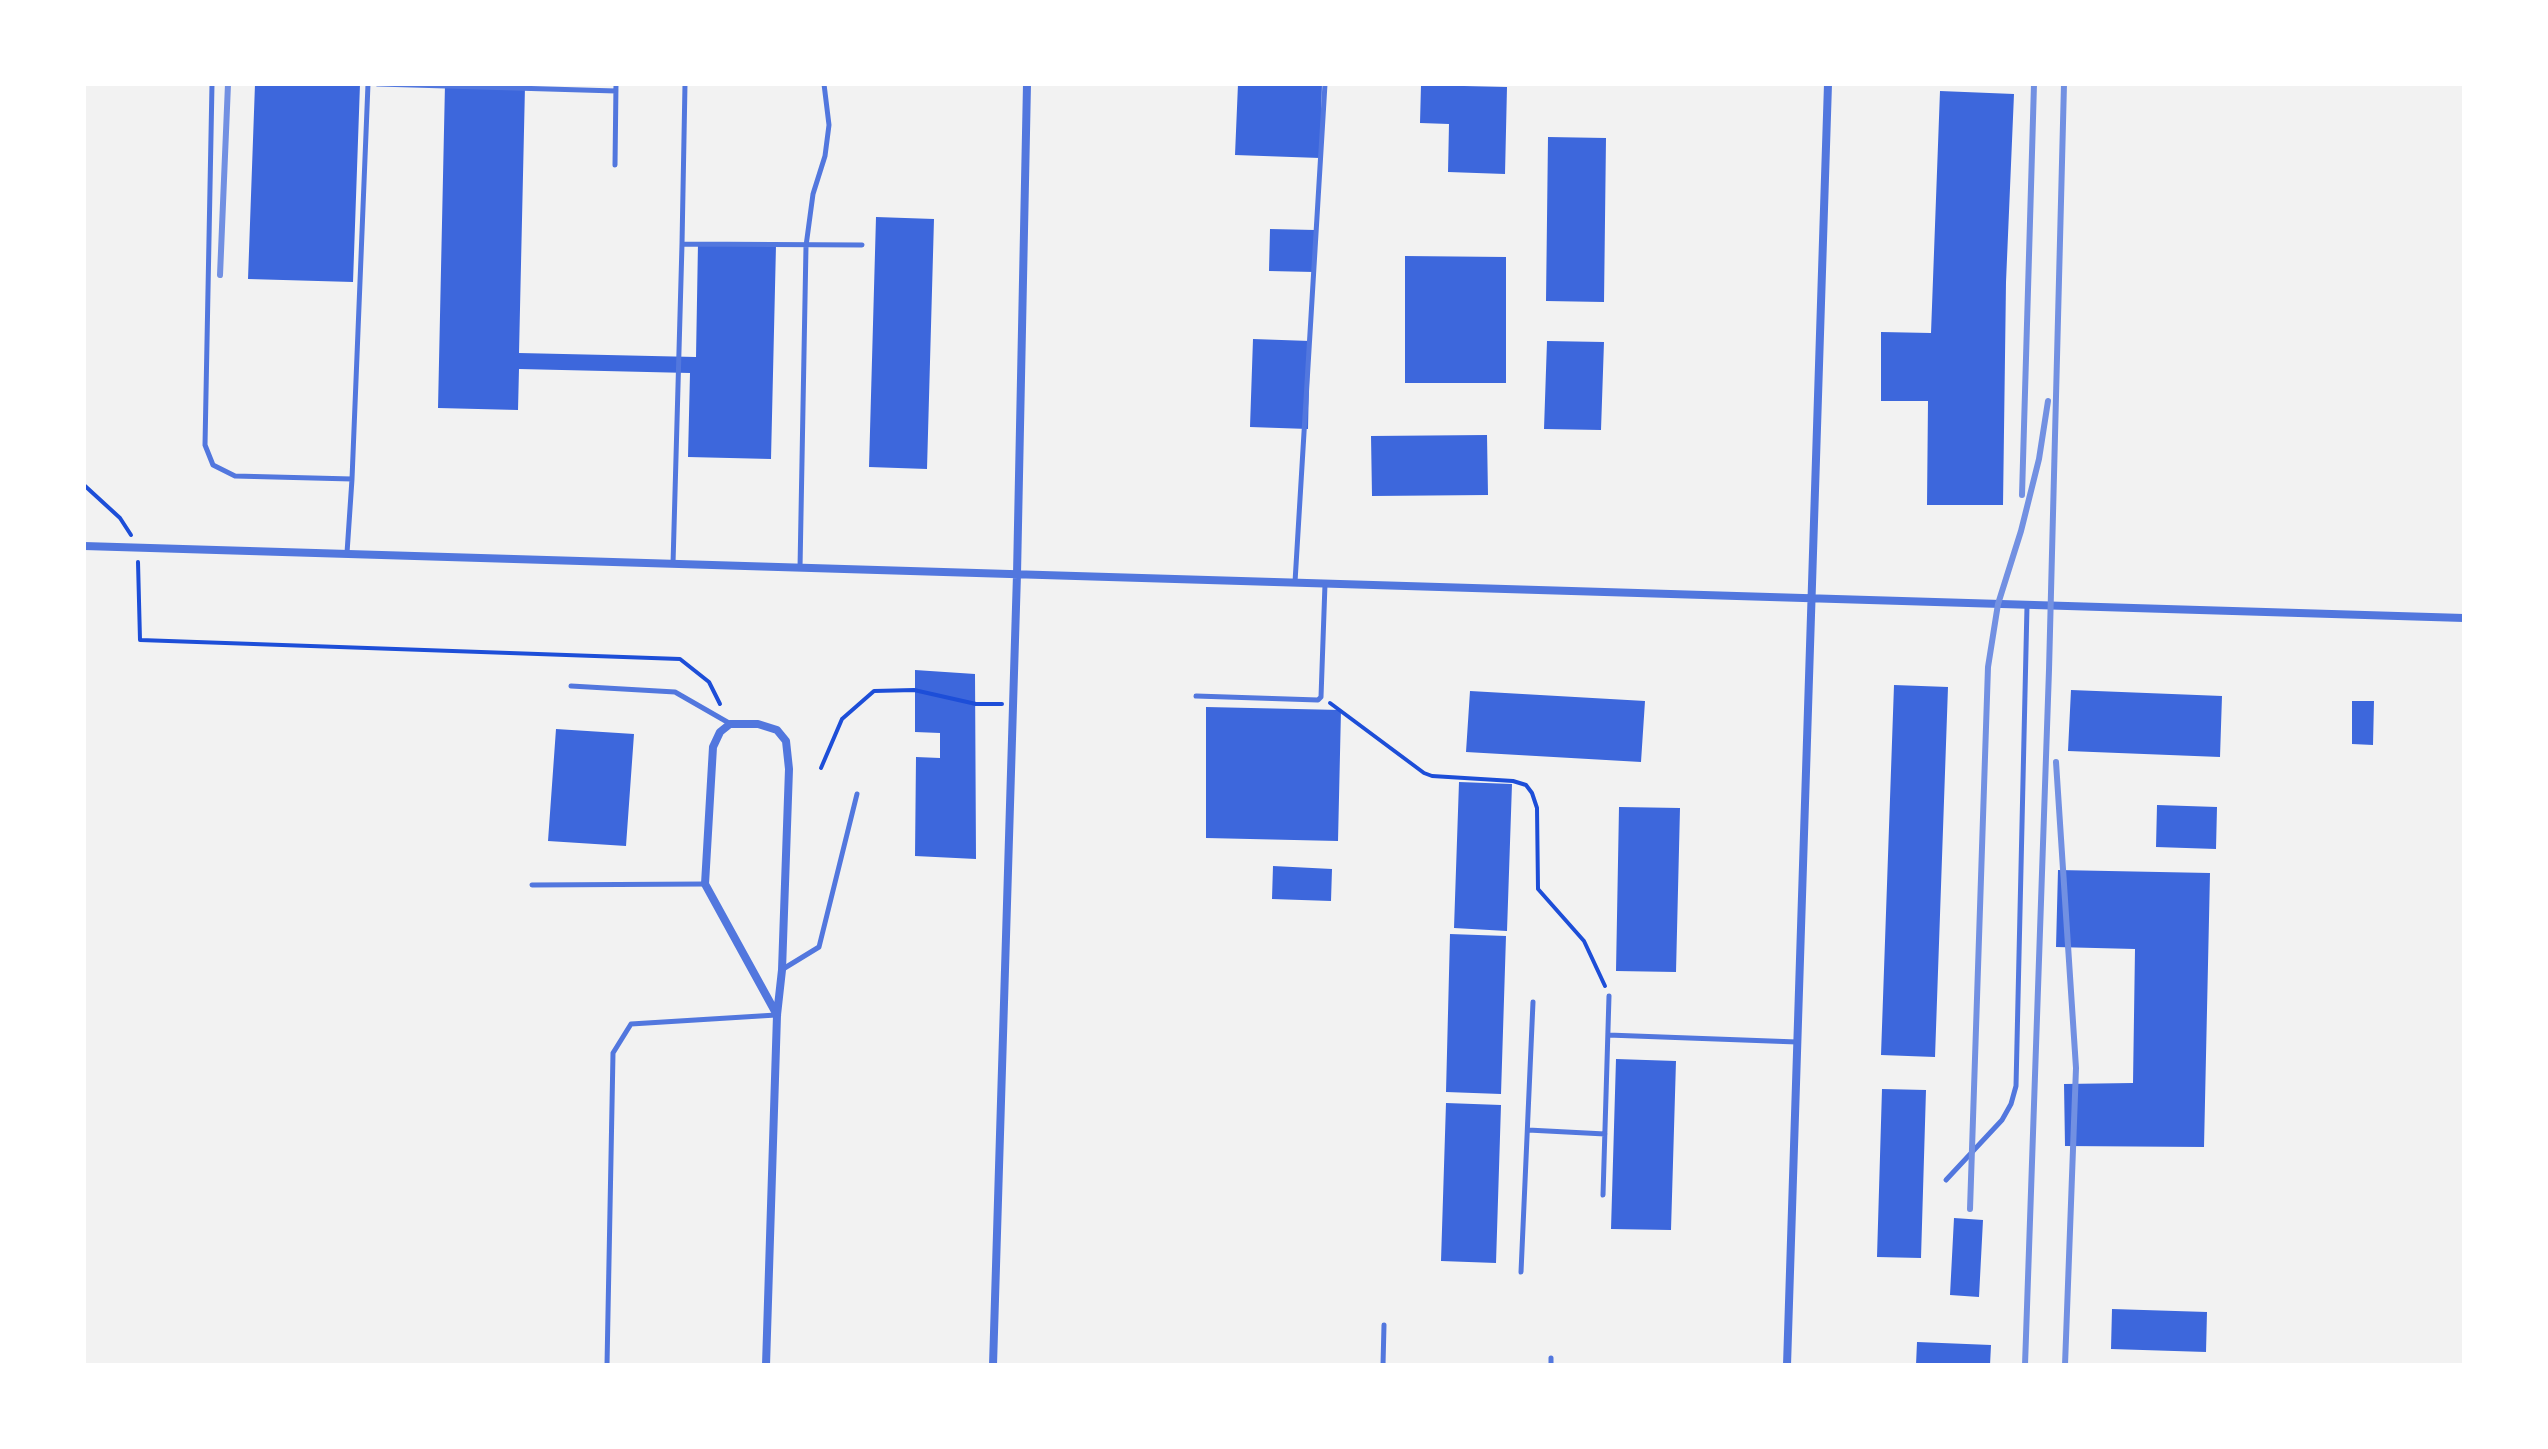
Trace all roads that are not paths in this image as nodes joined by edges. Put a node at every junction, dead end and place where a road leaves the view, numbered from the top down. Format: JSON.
{"nodes":[{"id":1,"x":212,"y":84,"type":"edge"},
{"id":2,"x":368,"y":84,"type":"edge"},
{"id":3,"x":378,"y":84,"type":"edge"},
{"id":4,"x":685,"y":84,"type":"edge"},
{"id":5,"x":824,"y":84,"type":"edge"},
{"id":6,"x":1027,"y":84,"type":"edge"},
{"id":7,"x":1325,"y":84,"type":"edge"},
{"id":8,"x":1828,"y":84,"type":"edge"},
{"id":9,"x":616,"y":88,"type":"edge"},
{"id":10,"x":615,"y":165,"type":"dead end"},
{"id":11,"x":682,"y":244,"type":"junction"},
{"id":12,"x":862,"y":245,"type":"dead end"},
{"id":13,"x":806,"y":246,"type":"junction"},
{"id":14,"x":352,"y":479,"type":"junction"},
{"id":15,"x":84,"y":546,"type":"edge"},
{"id":16,"x":347,"y":554,"type":"junction"},
{"id":17,"x":673,"y":564,"type":"junction"},
{"id":18,"x":800,"y":568,"type":"junction"},
{"id":19,"x":1017,"y":574,"type":"junction"},
{"id":20,"x":1295,"y":582,"type":"junction"},
{"id":21,"x":1325,"y":584,"type":"junction"},
{"id":22,"x":1812,"y":598,"type":"junction"},
{"id":23,"x":2027,"y":605,"type":"junction"},
{"id":24,"x":2464,"y":618,"type":"edge"},
{"id":25,"x":571,"y":686,"type":"dead end"},
{"id":26,"x":1196,"y":696,"type":"dead end"},
{"id":27,"x":730,"y":724,"type":"junction"},
{"id":28,"x":857,"y":794,"type":"dead end"},
{"id":29,"x":705,"y":884,"type":"junction"},
{"id":30,"x":532,"y":885,"type":"dead end"},
{"id":31,"x":782,"y":970,"type":"junction"},
{"id":32,"x":1609,"y":996,"type":"road end"},
{"id":33,"x":1533,"y":1002,"type":"dead end"},
{"id":34,"x":777,"y":1015,"type":"junction"},
{"id":35,"x":1608,"y":1035,"type":"junction"},
{"id":36,"x":1797,"y":1042,"type":"junction"},
{"id":37,"x":1528,"y":1130,"type":"junction"},
{"id":38,"x":1605,"y":1134,"type":"junction"},
{"id":39,"x":1946,"y":1180,"type":"dead end"},
{"id":40,"x":1603,"y":1195,"type":"dead end"},
{"id":41,"x":1521,"y":1272,"type":"dead end"},
{"id":42,"x":1384,"y":1325,"type":"dead end"},
{"id":43,"x":607,"y":1365,"type":"edge"},
{"id":44,"x":766,"y":1365,"type":"edge"},
{"id":45,"x":993,"y":1365,"type":"edge"},
{"id":46,"x":1383,"y":1365,"type":"edge"},
{"id":47,"x":1787,"y":1365,"type":"edge"}],
"edges":[{"from":1,"to":14,"type":"lane"},
{"from":2,"to":14,"type":"lane"},
{"from":3,"to":9,"type":"lane"},
{"from":4,"to":11,"type":"lane"},
{"from":5,"to":13,"type":"lane"},
{"from":6,"to":19,"type":"street"},
{"from":7,"to":20,"type":"lane"},
{"from":8,"to":22,"type":"street"},
{"from":9,"to":10,"type":"lane"},
{"from":11,"to":13,"type":"lane"},
{"from":11,"to":17,"type":"lane"},
{"from":12,"to":13,"type":"lane"},
{"from":13,"to":18,"type":"lane"},
{"from":14,"to":16,"type":"lane"},
{"from":15,"to":16,"type":"street"},
{"from":16,"to":17,"type":"street"},
{"from":17,"to":18,"type":"street"},
{"from":18,"to":19,"type":"street"},
{"from":19,"to":20,"type":"street"},
{"from":19,"to":45,"type":"street"},
{"from":20,"to":21,"type":"street"},
{"from":21,"to":22,"type":"street"},
{"from":21,"to":26,"type":"lane"},
{"from":22,"to":23,"type":"street"},
{"from":22,"to":36,"type":"street"},
{"from":23,"to":24,"type":"street"},
{"from":23,"to":39,"type":"lane"},
{"from":25,"to":27,"type":"lane"},
{"from":27,"to":29,"type":"street"},
{"from":27,"to":31,"type":"street"},
{"from":28,"to":31,"type":"lane"},
{"from":29,"to":30,"type":"lane"},
{"from":29,"to":34,"type":"street"},
{"from":31,"to":34,"type":"street"},
{"from":32,"to":35,"type":"lane"},
{"from":33,"to":37,"type":"lane"},
{"from":34,"to":43,"type":"lane"},
{"from":34,"to":44,"type":"street"},
{"from":35,"to":36,"type":"lane"},
{"from":35,"to":38,"type":"lane"},
{"from":36,"to":47,"type":"street"},
{"from":37,"to":38,"type":"lane"},
{"from":37,"to":41,"type":"lane"},
{"from":38,"to":40,"type":"lane"},
{"from":42,"to":46,"type":"lane"}]}
